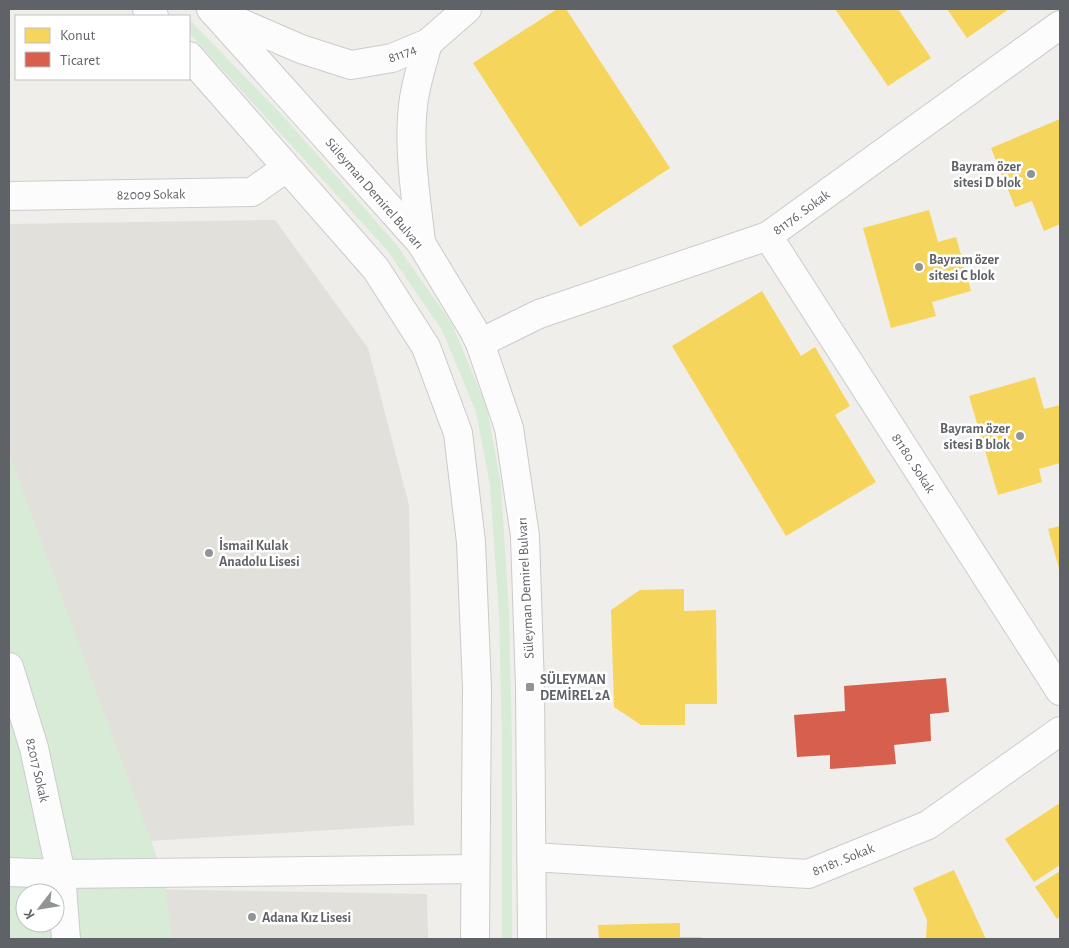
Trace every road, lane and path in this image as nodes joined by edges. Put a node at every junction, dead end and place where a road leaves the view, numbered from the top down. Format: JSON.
{"nodes":[{"id":1,"x":467,"y":9,"type":"edge"},
{"id":2,"x":212,"y":10,"type":"edge"},
{"id":3,"x":1060,"y":25,"type":"edge"},
{"id":4,"x":428,"y":43,"type":"junction"},
{"id":5,"x":190,"y":57,"type":"edge"},
{"id":6,"x":286,"y":168,"type":"junction"},
{"id":7,"x":9,"y":196,"type":"edge"},
{"id":8,"x":768,"y":236,"type":"junction"},
{"id":9,"x":420,"y":243,"type":"junction"},
{"id":10,"x":480,"y":343,"type":"junction"},
{"id":11,"x":9,"y":667,"type":"edge"},
{"id":12,"x":1060,"y":690,"type":"edge"},
{"id":13,"x":1060,"y":731,"type":"edge"},
{"id":14,"x":533,"y":857,"type":"junction"},
{"id":15,"x":474,"y":868,"type":"junction"},
{"id":16,"x":9,"y":872,"type":"edge"},
{"id":17,"x":61,"y":874,"type":"junction"},
{"id":18,"x":66,"y":939,"type":"edge"},
{"id":19,"x":475,"y":939,"type":"edge"},
{"id":20,"x":532,"y":939,"type":"edge"}],
"edges":[{"from":1,"to":4,"type":"street"},
{"from":2,"to":4,"type":"street","name":"81174"},
{"from":2,"to":9,"type":"street","name":"Süleyman Demirel Bulvarı"},
{"from":3,"to":8,"type":"street","name":"81176. Sokak"},
{"from":4,"to":9,"type":"street","name":"81174"},
{"from":5,"to":6,"type":"street"},
{"from":6,"to":7,"type":"street","name":"82009 Sokak"},
{"from":6,"to":15,"type":"street"},
{"from":8,"to":10,"type":"street","name":"81176. Sokak"},
{"from":8,"to":12,"type":"street","name":"81180. Sokak"},
{"from":9,"to":10,"type":"street","name":"Süleyman Demirel Bulvarı"},
{"from":10,"to":14,"type":"street","name":"Süleyman Demirel Bulvarı"},
{"from":11,"to":17,"type":"street","name":"82017 Sokak"},
{"from":13,"to":14,"type":"street","name":"81181. Sokak"},
{"from":14,"to":20,"type":"street","name":"Süleyman Demirel Bulvarı"},
{"from":15,"to":17,"type":"street"},
{"from":15,"to":19,"type":"street"},
{"from":16,"to":17,"type":"street"},
{"from":17,"to":18,"type":"street","name":"82017 Sokak"}]}
